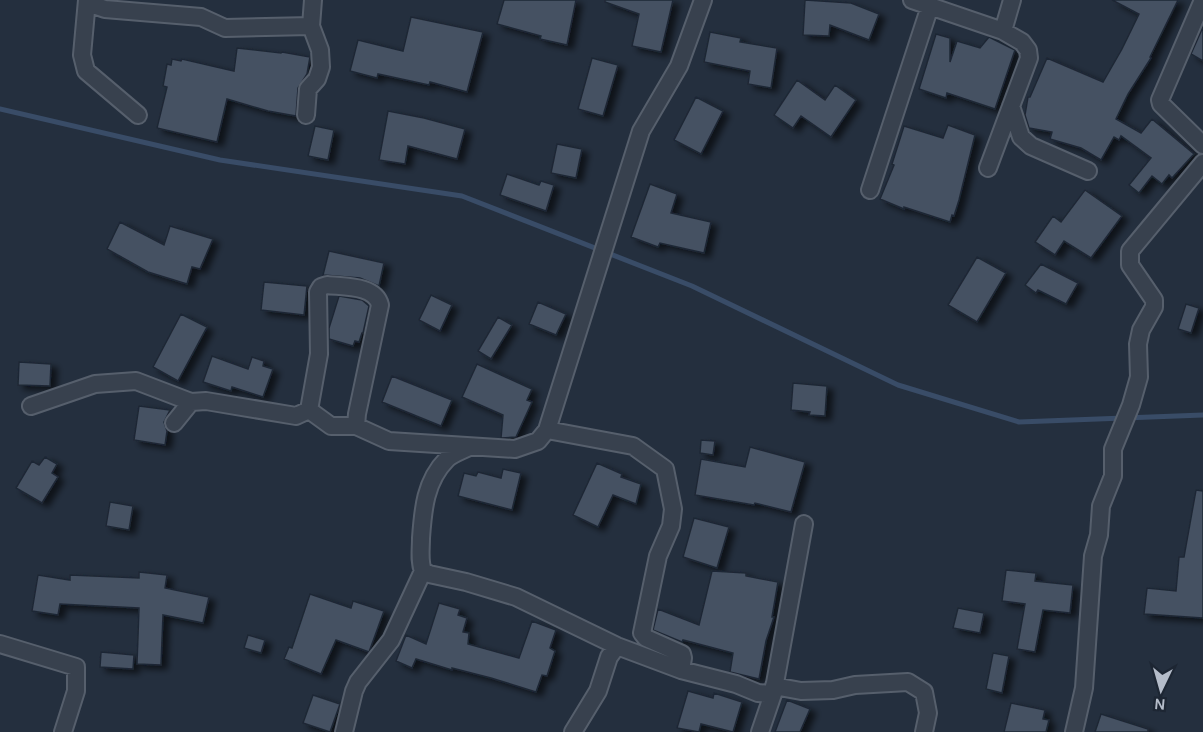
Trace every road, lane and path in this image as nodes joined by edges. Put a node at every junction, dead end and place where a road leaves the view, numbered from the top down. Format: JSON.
{"nodes":[{"id":1,"x":89,"y":0,"type":"edge"},
{"id":2,"x":313,"y":0,"type":"edge"},
{"id":3,"x":703,"y":0,"type":"edge"},
{"id":4,"x":912,"y":0,"type":"edge"},
{"id":5,"x":1012,"y":0,"type":"edge"},
{"id":6,"x":1203,"y":0,"type":"edge"},
{"id":7,"x":930,"y":6,"type":"junction"},
{"id":8,"x":311,"y":26,"type":"junction"},
{"id":9,"x":1003,"y":31,"type":"junction"},
{"id":10,"x":1011,"y":106,"type":"junction"},
{"id":11,"x":138,"y":115,"type":"dead end"},
{"id":12,"x":306,"y":115,"type":"dead end"},
{"id":13,"x":1203,"y":145,"type":"edge"},
{"id":14,"x":1203,"y":163,"type":"edge"},
{"id":15,"x":988,"y":168,"type":"dead end"},
{"id":16,"x":1088,"y":171,"type":"dead end"},
{"id":17,"x":870,"y":190,"type":"dead end"},
{"id":18,"x":191,"y":402,"type":"junction"},
{"id":19,"x":31,"y":406,"type":"dead end"},
{"id":20,"x":309,"y":410,"type":"junction"},
{"id":21,"x":174,"y":423,"type":"dead end"},
{"id":22,"x":356,"y":426,"type":"junction"},
{"id":23,"x":547,"y":430,"type":"junction"},
{"id":24,"x":468,"y":448,"type":"junction"},
{"id":25,"x":804,"y":524,"type":"dead end"},
{"id":26,"x":423,"y":571,"type":"junction"},
{"id":27,"x":0,"y":644,"type":"edge"},
{"id":28,"x":617,"y":646,"type":"junction"},
{"id":29,"x":681,"y":670,"type":"junction"},
{"id":30,"x":773,"y":690,"type":"junction"},
{"id":31,"x":63,"y":732,"type":"edge"},
{"id":32,"x":345,"y":732,"type":"edge"},
{"id":33,"x":573,"y":732,"type":"edge"},
{"id":34,"x":760,"y":732,"type":"edge"},
{"id":35,"x":924,"y":732,"type":"edge"},
{"id":36,"x":1074,"y":732,"type":"edge"}],
"edges":[{"from":1,"to":8,"type":"street"},
{"from":1,"to":11,"type":"street"},
{"from":2,"to":8,"type":"street"},
{"from":3,"to":23,"type":"street"},
{"from":4,"to":7,"type":"street"},
{"from":5,"to":9,"type":"street"},
{"from":6,"to":13,"type":"street"},
{"from":7,"to":9,"type":"street"},
{"from":7,"to":17,"type":"street"},
{"from":8,"to":12,"type":"street"},
{"from":9,"to":10,"type":"street"},
{"from":10,"to":15,"type":"street"},
{"from":10,"to":16,"type":"street"},
{"from":14,"to":36,"type":"street"},
{"from":18,"to":19,"type":"street"},
{"from":18,"to":20,"type":"street"},
{"from":18,"to":21,"type":"street"},
{"from":20,"to":22,"type":"street"},
{"from":20,"to":22,"type":"street"},
{"from":22,"to":24,"type":"street"},
{"from":23,"to":24,"type":"street"},
{"from":23,"to":29,"type":"street"},
{"from":24,"to":26,"type":"street"},
{"from":25,"to":30,"type":"street"},
{"from":26,"to":28,"type":"street"},
{"from":26,"to":32,"type":"street"},
{"from":27,"to":31,"type":"street"},
{"from":28,"to":29,"type":"street"},
{"from":28,"to":33,"type":"street"},
{"from":29,"to":30,"type":"street"},
{"from":30,"to":34,"type":"street"},
{"from":30,"to":35,"type":"street"}]}
